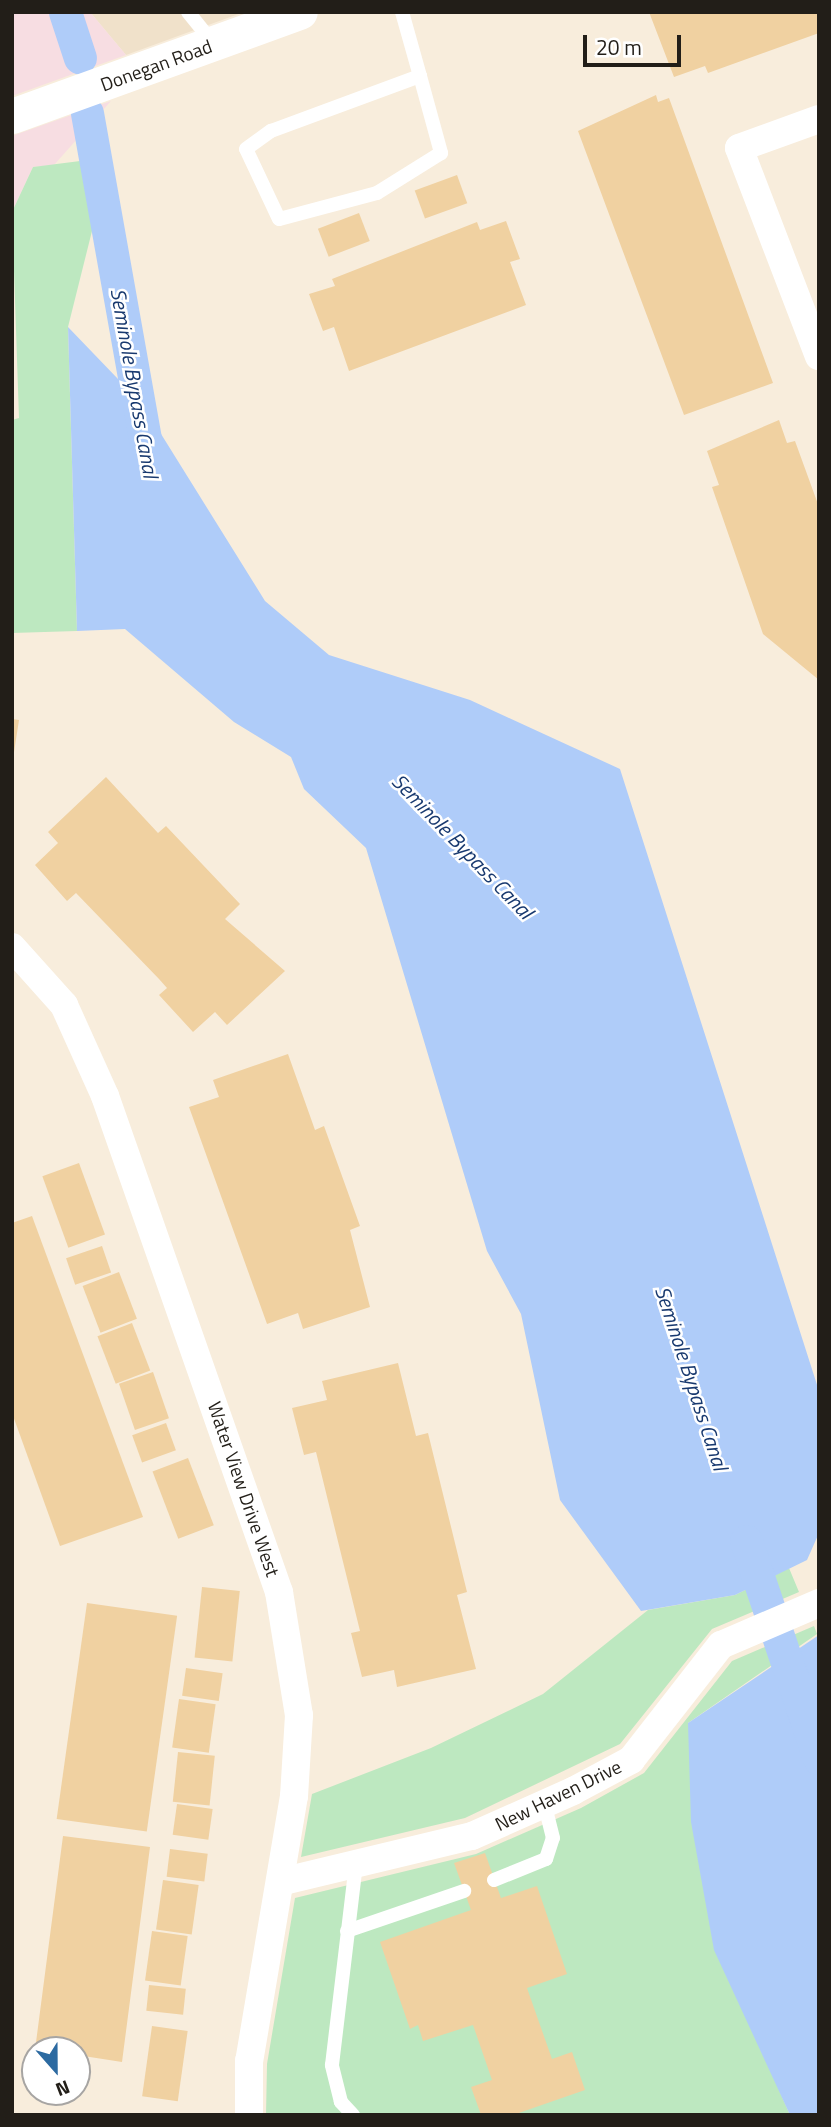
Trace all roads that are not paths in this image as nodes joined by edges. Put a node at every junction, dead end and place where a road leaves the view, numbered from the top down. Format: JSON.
{"nodes":[{"id":1,"x":188,"y":12,"type":"edge"},
{"id":2,"x":300,"y":12,"type":"edge"},
{"id":3,"x":402,"y":12,"type":"edge"},
{"id":4,"x":214,"y":44,"type":"junction"},
{"id":5,"x":420,"y":76,"type":"junction"},
{"id":6,"x":12,"y":116,"type":"edge"},
{"id":7,"x":819,"y":119,"type":"edge"},
{"id":8,"x":819,"y":356,"type":"edge"},
{"id":9,"x":12,"y":947,"type":"edge"},
{"id":10,"x":819,"y":1603,"type":"edge"},
{"id":11,"x":544,"y":1803,"type":"junction"},
{"id":12,"x":356,"y":1864,"type":"junction"},
{"id":13,"x":494,"y":1880,"type":"dead end"},
{"id":14,"x":280,"y":1882,"type":"junction"},
{"id":15,"x":464,"y":1891,"type":"dead end"},
{"id":16,"x":347,"y":1931,"type":"junction"},
{"id":17,"x":249,"y":2115,"type":"edge"},
{"id":18,"x":353,"y":2115,"type":"edge"}],
"edges":[{"from":1,"to":4,"type":"lane"},
{"from":2,"to":4,"type":"street","name":"Donegan Road"},
{"from":3,"to":5,"type":"lane"},
{"from":4,"to":6,"type":"street","name":"Donegan Road"},
{"from":5,"to":5,"type":"lane"},
{"from":7,"to":8,"type":"street"},
{"from":9,"to":14,"type":"street","name":"Water View Drive West"},
{"from":10,"to":11,"type":"street","name":"New Haven Drive"},
{"from":11,"to":12,"type":"street","name":"New Haven Drive"},
{"from":11,"to":13,"type":"lane"},
{"from":12,"to":14,"type":"street","name":"New Haven Drive"},
{"from":12,"to":16,"type":"lane"},
{"from":14,"to":17,"type":"street","name":"Water View Drive West"},
{"from":15,"to":16,"type":"lane"},
{"from":16,"to":18,"type":"lane"}]}
